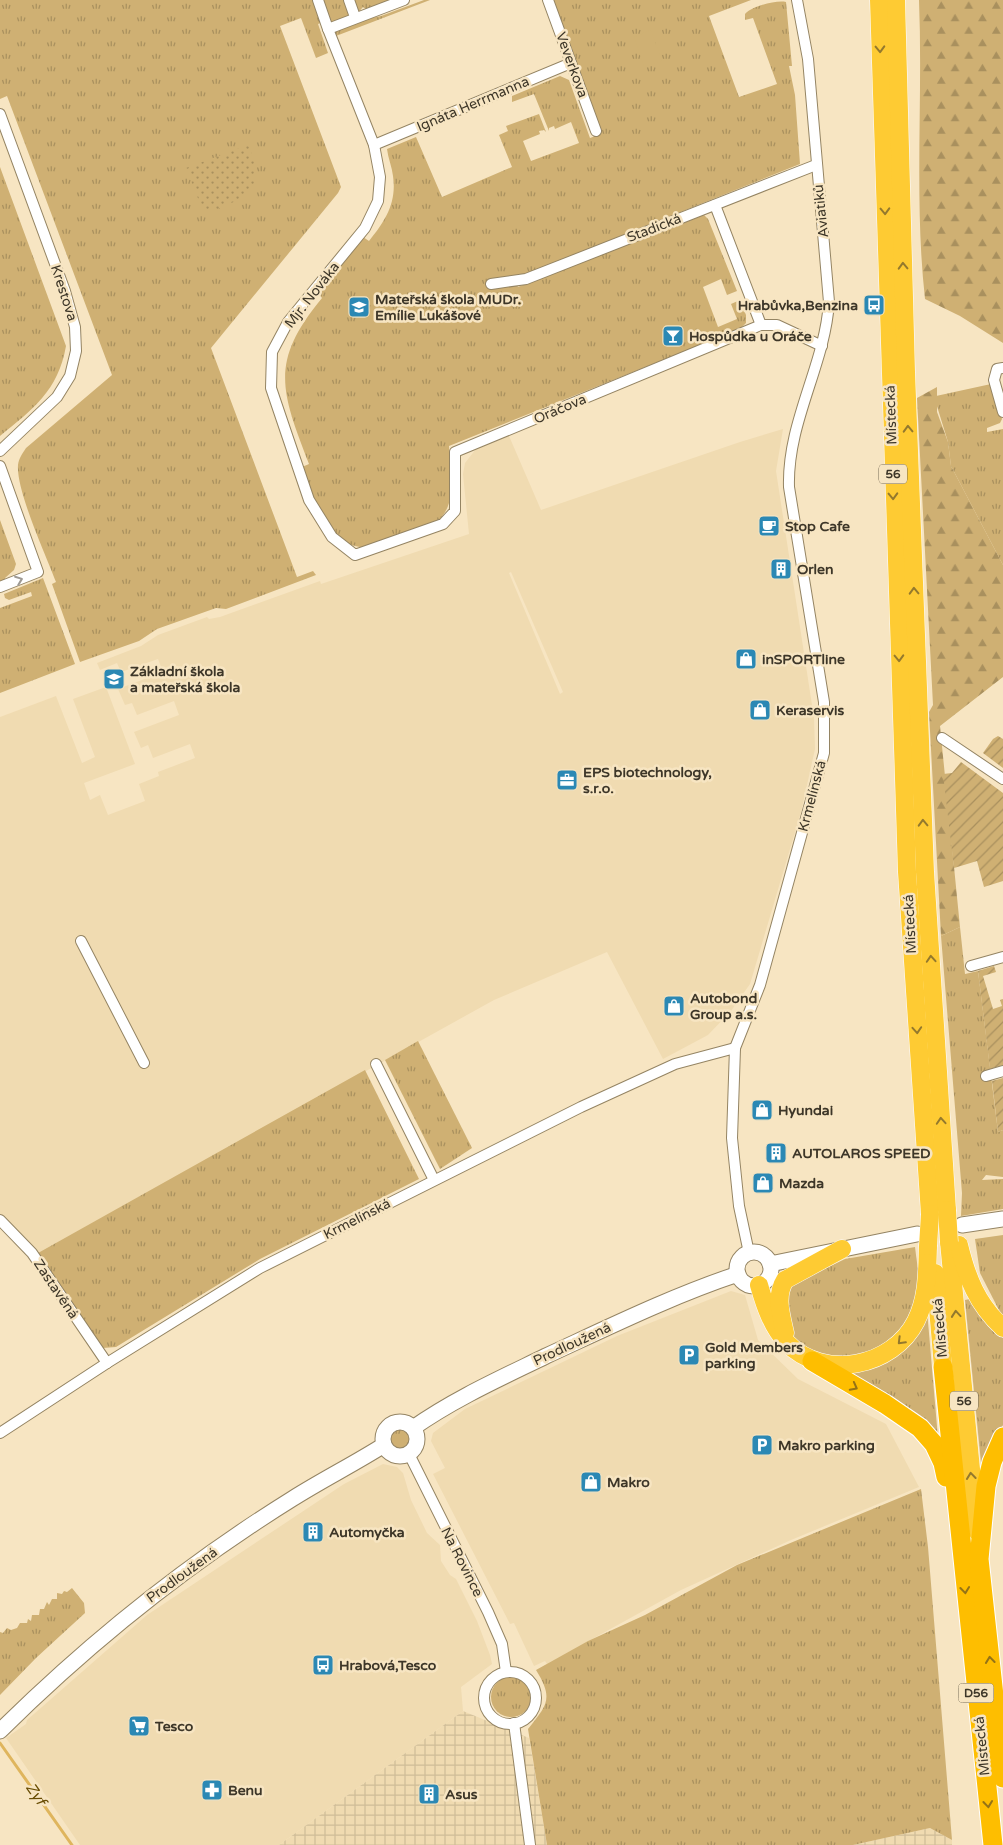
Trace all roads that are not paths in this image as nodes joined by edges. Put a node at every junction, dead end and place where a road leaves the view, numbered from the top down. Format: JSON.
{"nodes":[{"id":1,"x":318,"y":0,"type":"edge"},
{"id":2,"x":349,"y":0,"type":"edge"},
{"id":3,"x":404,"y":0,"type":"edge"},
{"id":4,"x":548,"y":0,"type":"edge"},
{"id":5,"x":797,"y":0,"type":"edge"},
{"id":6,"x":879,"y":0,"type":"edge"},
{"id":7,"x":896,"y":0,"type":"edge"},
{"id":8,"x":355,"y":17,"type":"junction"},
{"id":9,"x":328,"y":29,"type":"junction"},
{"id":10,"x":571,"y":63,"type":"junction"},
{"id":11,"x":0,"y":114,"type":"edge"},
{"id":12,"x":596,"y":130,"type":"dead end"},
{"id":13,"x":374,"y":145,"type":"junction"},
{"id":14,"x":816,"y":165,"type":"junction"},
{"id":15,"x":715,"y":205,"type":"junction"},
{"id":16,"x":491,"y":284,"type":"dead end"},
{"id":17,"x":761,"y":325,"type":"junction"},
{"id":18,"x":822,"y":346,"type":"junction"},
{"id":19,"x":1000,"y":369,"type":"edge"},
{"id":20,"x":1003,"y":412,"type":"edge"},
{"id":21,"x":800,"y":418,"type":"joint"},
{"id":22,"x":0,"y":451,"type":"edge"},
{"id":23,"x":0,"y":466,"type":"edge"},
{"id":24,"x":355,"y":555,"type":"joint"},
{"id":25,"x":0,"y":587,"type":"edge"},
{"id":26,"x":942,"y":738,"type":"dead end"},
{"id":27,"x":1003,"y":779,"type":"edge"},
{"id":28,"x":81,"y":941,"type":"dead end"},
{"id":29,"x":1003,"y":957,"type":"edge"},
{"id":30,"x":970,"y":966,"type":"dead end"},
{"id":31,"x":735,"y":1048,"type":"junction"},
{"id":32,"x":144,"y":1063,"type":"dead end"},
{"id":33,"x":376,"y":1064,"type":"dead end"},
{"id":34,"x":1003,"y":1071,"type":"edge"},
{"id":35,"x":986,"y":1076,"type":"dead end"},
{"id":36,"x":434,"y":1180,"type":"junction"},
{"id":37,"x":943,"y":1211,"type":"junction"},
{"id":38,"x":1003,"y":1219,"type":"edge"},
{"id":39,"x":0,"y":1220,"type":"edge"},
{"id":40,"x":941,"y":1239,"type":"junction"},
{"id":41,"x":842,"y":1249,"type":"junction"},
{"id":42,"x":749,"y":1253,"type":"junction"},
{"id":43,"x":770,"y":1264,"type":"junction"},
{"id":44,"x":738,"y":1274,"type":"junction"},
{"id":45,"x":759,"y":1285,"type":"junction"},
{"id":46,"x":1003,"y":1328,"type":"edge"},
{"id":47,"x":788,"y":1343,"type":"junction"},
{"id":48,"x":812,"y":1361,"type":"junction"},
{"id":49,"x":107,"y":1363,"type":"junction"},
{"id":50,"x":943,"y":1367,"type":"joint"},
{"id":51,"x":412,"y":1428,"type":"junction"},
{"id":52,"x":0,"y":1433,"type":"edge"},
{"id":53,"x":1003,"y":1437,"type":"edge"},
{"id":54,"x":384,"y":1445,"type":"junction"},
{"id":55,"x":409,"y":1454,"type":"junction"},
{"id":56,"x":960,"y":1542,"type":"junction"},
{"id":57,"x":979,"y":1559,"type":"junction"},
{"id":58,"x":506,"y":1672,"type":"junction"},
{"id":59,"x":514,"y":1723,"type":"junction"},
{"id":60,"x":3,"y":1728,"type":"edge"},
{"id":61,"x":1003,"y":1778,"type":"edge"},
{"id":62,"x":530,"y":1845,"type":"edge"},
{"id":63,"x":993,"y":1845,"type":"edge"}],
"edges":[{"from":1,"to":9,"type":"street","name":"Mjr. Nováka"},
{"from":2,"to":8,"type":"street"},
{"from":3,"to":8,"type":"street"},
{"from":4,"to":10,"type":"street","name":"Veverkova"},
{"from":5,"to":14,"type":"street","name":"Aviatiků"},
{"from":6,"to":37,"type":"highway","name":"Místecká","number":"56","one_way":true},
{"from":37,"to":7,"type":"highway","name":"Místecká","number":"56","one_way":true},
{"from":8,"to":9,"type":"street"},
{"from":9,"to":13,"type":"street","name":"Mjr. Nováka"},
{"from":10,"to":12,"type":"street","name":"Veverkova"},
{"from":10,"to":13,"type":"street","name":"Ignáta Herrmanna"},
{"from":11,"to":22,"type":"street","name":"Krestova"},
{"from":13,"to":24,"type":"street","name":"Mjr. Nováka"},
{"from":14,"to":15,"type":"street","name":"Stadická"},
{"from":14,"to":18,"type":"street","name":"Aviatiků"},
{"from":15,"to":16,"type":"street","name":"Stadická"},
{"from":15,"to":17,"type":"street"},
{"from":17,"to":18,"type":"street"},
{"from":17,"to":24,"type":"street","name":"Oráčova"},
{"from":18,"to":21,"type":"street","name":"Aviatiků"},
{"from":19,"to":20,"type":"street"},
{"from":21,"to":31,"type":"street","name":"Krmelínská"},
{"from":25,"to":23,"type":"street","one_way":true},
{"from":26,"to":27,"type":"street"},
{"from":28,"to":32,"type":"street"},
{"from":29,"to":30,"type":"street"},
{"from":31,"to":36,"type":"street","name":"Krmelínská"},
{"from":31,"to":42,"type":"street","name":"Krmelínská"},
{"from":33,"to":36,"type":"street"},
{"from":34,"to":35,"type":"street"},
{"from":36,"to":49,"type":"street","name":"Krmelínská"},
{"from":37,"to":40,"type":"highway","name":"Místecká","number":"56","bridge":true},
{"from":38,"to":40,"type":"main road"},
{"from":39,"to":49,"type":"street","name":"Zastavěná"},
{"from":40,"to":41,"type":"main road"},
{"from":40,"to":46,"type":"highway"},
{"from":40,"to":48,"type":"highway","one_way":true},
{"from":40,"to":50,"type":"highway","name":"Místecká","number":"56"},
{"from":57,"to":40,"type":"highway","name":"Místecká","number":"56","one_way":true},
{"from":41,"to":43,"type":"main road"},
{"from":41,"to":47,"type":"highway"},
{"from":42,"to":43,"type":"main road"},
{"from":42,"to":44,"type":"main road"},
{"from":43,"to":45,"type":"main road"},
{"from":44,"to":45,"type":"main road"},
{"from":44,"to":51,"type":"main road","name":"Prodloužená"},
{"from":45,"to":47,"type":"highway"},
{"from":47,"to":48,"type":"highway"},
{"from":48,"to":56,"type":"highway","one_way":true},
{"from":49,"to":52,"type":"street","name":"Krmelínská"},
{"from":50,"to":56,"type":"highway","name":"Místecká","number":"D56"},
{"from":51,"to":54,"type":"main road"},
{"from":51,"to":55,"type":"main road"},
{"from":53,"to":57,"type":"highway"},
{"from":54,"to":55,"type":"main road"},
{"from":54,"to":60,"type":"main road","name":"Prodloužená"},
{"from":55,"to":58,"type":"street","name":"Na Rovince"},
{"from":56,"to":63,"type":"highway","name":"Místecká","number":"D56","one_way":true},
{"from":61,"to":57,"type":"highway","name":"Místecká","number":"D56","one_way":true},
{"from":58,"to":59,"type":"street"},
{"from":58,"to":59,"type":"street"},
{"from":59,"to":62,"type":"street"}]}
